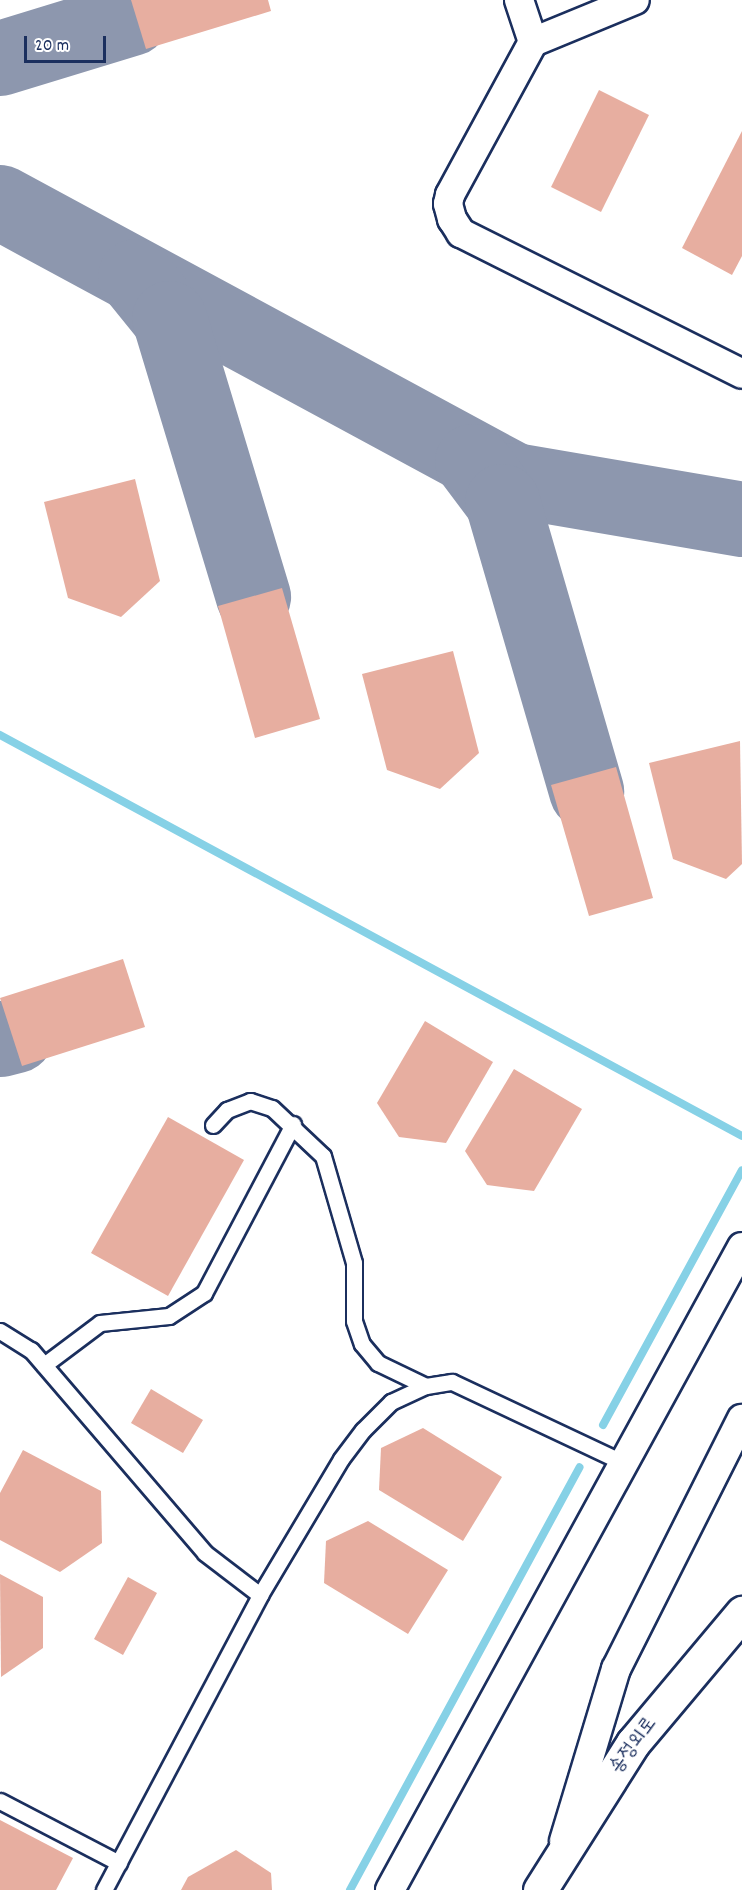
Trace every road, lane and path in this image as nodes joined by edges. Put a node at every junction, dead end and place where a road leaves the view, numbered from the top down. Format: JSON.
{"nodes":[{"id":1,"x":519,"y":0,"type":"edge"},
{"id":2,"x":635,"y":0,"type":"edge"},
{"id":3,"x":533,"y":42,"type":"junction"},
{"id":4,"x":742,"y":374,"type":"edge"},
{"id":5,"x":292,"y":1124,"type":"junction"},
{"id":6,"x":213,"y":1125,"type":"dead end"},
{"id":7,"x":742,"y":1246,"type":"edge"},
{"id":8,"x":0,"y":1331,"type":"edge"},
{"id":9,"x":44,"y":1365,"type":"junction"},
{"id":10,"x":426,"y":1386,"type":"junction"},
{"id":11,"x":742,"y":1419,"type":"edge"},
{"id":12,"x":622,"y":1462,"type":"junction"},
{"id":13,"x":260,"y":1595,"type":"junction"},
{"id":14,"x":742,"y":1613,"type":"edge"},
{"id":15,"x":0,"y":1802,"type":"edge"},
{"id":16,"x":119,"y":1863,"type":"junction"},
{"id":17,"x":548,"y":1876,"type":"edge"},
{"id":18,"x":104,"y":1890,"type":"edge"},
{"id":19,"x":390,"y":1890,"type":"edge"}],
"edges":[{"from":1,"to":3,"type":"street"},
{"from":2,"to":3,"type":"street"},
{"from":3,"to":4,"type":"street"},
{"from":5,"to":6,"type":"lane"},
{"from":5,"to":9,"type":"lane"},
{"from":5,"to":10,"type":"lane"},
{"from":7,"to":12,"type":"street"},
{"from":8,"to":9,"type":"lane"},
{"from":9,"to":13,"type":"lane"},
{"from":10,"to":12,"type":"lane"},
{"from":10,"to":13,"type":"lane"},
{"from":11,"to":17,"type":"street"},
{"from":12,"to":19,"type":"street"},
{"from":13,"to":16,"type":"lane"},
{"from":14,"to":17,"type":"street","name":"송정외로"},
{"from":15,"to":16,"type":"lane"},
{"from":16,"to":18,"type":"lane"}]}
